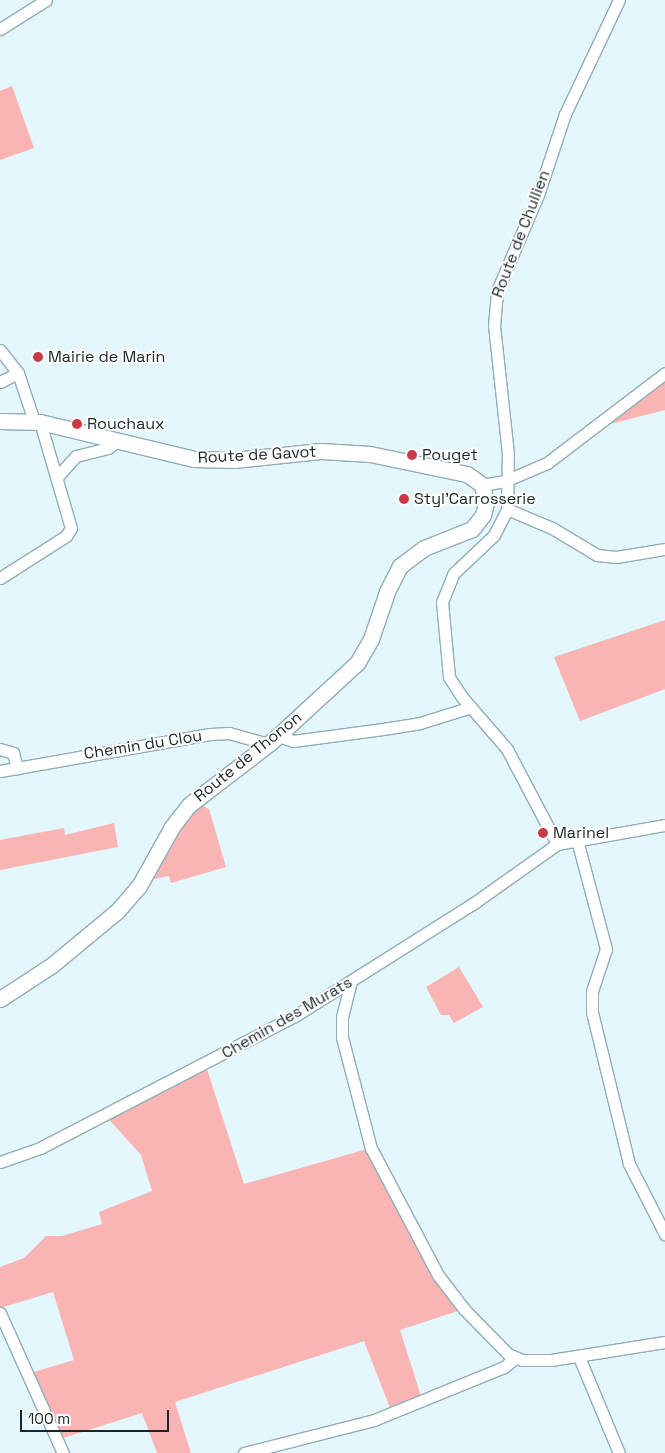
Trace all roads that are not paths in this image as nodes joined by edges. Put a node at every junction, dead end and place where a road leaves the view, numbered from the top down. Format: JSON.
{"nodes":[{"id":1,"x":46,"y":0,"type":"edge"},
{"id":2,"x":619,"y":0,"type":"edge"},
{"id":3,"x":0,"y":29,"type":"edge"},
{"id":4,"x":0,"y":350,"type":"edge"},
{"id":5,"x":18,"y":373,"type":"junction"},
{"id":6,"x":665,"y":373,"type":"edge"},
{"id":7,"x":0,"y":382,"type":"edge"},
{"id":8,"x":0,"y":421,"type":"edge"},
{"id":9,"x":37,"y":422,"type":"junction"},
{"id":10,"x":116,"y":442,"type":"junction"},
{"id":11,"x":57,"y":477,"type":"junction"},
{"id":12,"x":506,"y":481,"type":"junction"},
{"id":13,"x":482,"y":485,"type":"junction"},
{"id":14,"x":507,"y":509,"type":"junction"},
{"id":15,"x":665,"y":549,"type":"edge"},
{"id":16,"x":0,"y":578,"type":"edge"},
{"id":17,"x":471,"y":707,"type":"junction"},
{"id":18,"x":273,"y":740,"type":"junction"},
{"id":19,"x":0,"y":750,"type":"edge"},
{"id":20,"x":17,"y":768,"type":"junction"},
{"id":21,"x":0,"y":771,"type":"edge"},
{"id":22,"x":665,"y":826,"type":"edge"},
{"id":23,"x":577,"y":840,"type":"junction"},
{"id":24,"x":556,"y":844,"type":"junction"},
{"id":25,"x":351,"y":981,"type":"junction"},
{"id":26,"x":0,"y":999,"type":"edge"},
{"id":27,"x":0,"y":1162,"type":"edge"},
{"id":28,"x":665,"y":1234,"type":"edge"},
{"id":29,"x":0,"y":1314,"type":"edge"},
{"id":30,"x":3,"y":1328,"type":"edge"},
{"id":31,"x":665,"y":1342,"type":"edge"},
{"id":32,"x":579,"y":1356,"type":"junction"},
{"id":33,"x":515,"y":1358,"type":"junction"},
{"id":34,"x":63,"y":1453,"type":"edge"},
{"id":35,"x":244,"y":1453,"type":"edge"},
{"id":36,"x":619,"y":1453,"type":"edge"}],
"edges":[{"from":1,"to":3,"type":"street"},
{"from":2,"to":12,"type":"street","name":"Route de Chullien"},
{"from":4,"to":5,"type":"street"},
{"from":5,"to":7,"type":"street"},
{"from":5,"to":9,"type":"street"},
{"from":6,"to":12,"type":"street"},
{"from":8,"to":9,"type":"street","name":"Route de Gavot"},
{"from":9,"to":10,"type":"street","name":"Route de Gavot"},
{"from":9,"to":11,"type":"street"},
{"from":10,"to":11,"type":"street"},
{"from":10,"to":13,"type":"street","name":"Route de Gavot"},
{"from":11,"to":16,"type":"street"},
{"from":12,"to":13,"type":"street"},
{"from":12,"to":14,"type":"street","name":"Route de Chullien"},
{"from":13,"to":18,"type":"street","name":"Route de Thonon"},
{"from":14,"to":15,"type":"street"},
{"from":14,"to":17,"type":"street"},
{"from":17,"to":18,"type":"street","name":"Chemin du Clou"},
{"from":17,"to":24,"type":"street"},
{"from":18,"to":20,"type":"street","name":"Chemin du Clou"},
{"from":18,"to":26,"type":"street","name":"Route de Thonon"},
{"from":19,"to":20,"type":"street"},
{"from":20,"to":21,"type":"street","name":"Chemin du Clou"},
{"from":22,"to":23,"type":"street"},
{"from":23,"to":24,"type":"street"},
{"from":23,"to":28,"type":"street"},
{"from":24,"to":25,"type":"street","name":"Chemin des Murats"},
{"from":25,"to":27,"type":"street","name":"Chemin des Murats"},
{"from":25,"to":33,"type":"street"},
{"from":29,"to":30,"type":"street"},
{"from":30,"to":34,"type":"street"},
{"from":31,"to":32,"type":"street"},
{"from":32,"to":33,"type":"street"},
{"from":32,"to":36,"type":"street"},
{"from":33,"to":35,"type":"street"}]}
